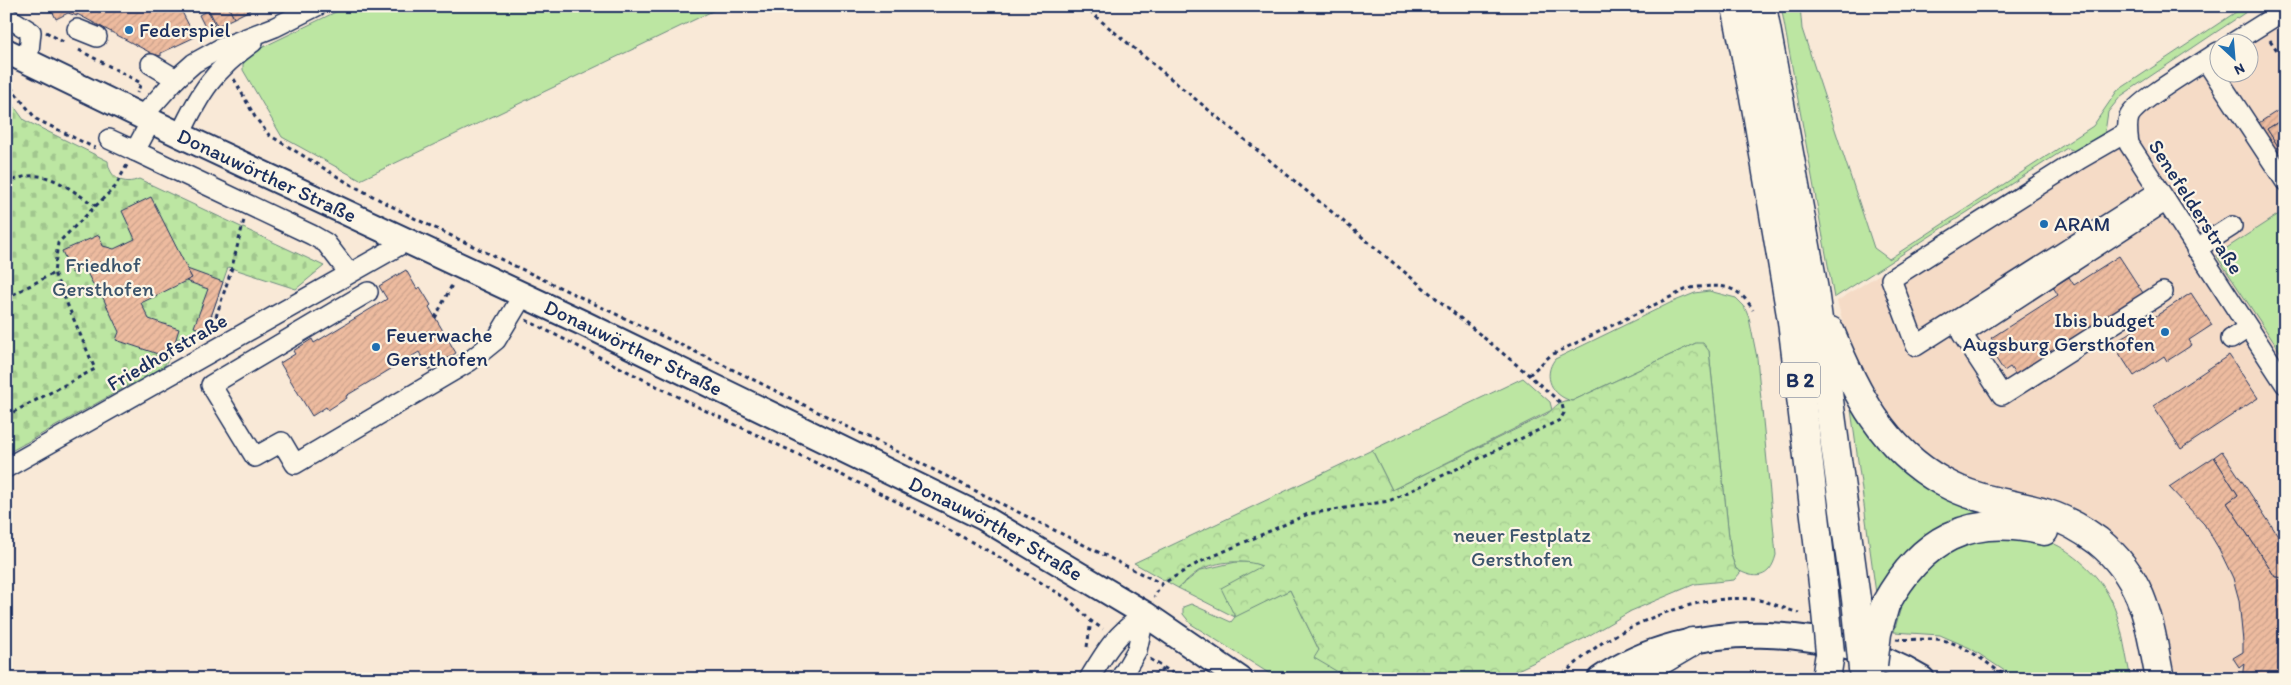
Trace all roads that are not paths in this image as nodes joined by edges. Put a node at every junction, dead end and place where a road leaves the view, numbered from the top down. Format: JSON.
{"nodes":[{"id":1,"x":317,"y":6,"type":"edge"},
{"id":2,"x":1736,"y":6,"type":"edge"},
{"id":3,"x":1762,"y":6,"type":"edge"},
{"id":4,"x":2285,"y":10,"type":"edge"},
{"id":5,"x":6,"y":16,"type":"edge"},
{"id":6,"x":275,"y":27,"type":"junction"},
{"id":7,"x":2250,"y":32,"type":"edge"},
{"id":8,"x":73,"y":37,"type":"road end"},
{"id":9,"x":97,"y":38,"type":"dead end"},
{"id":10,"x":6,"y":51,"type":"edge"},
{"id":11,"x":2208,"y":60,"type":"edge"},
{"id":12,"x":28,"y":61,"type":"junction"},
{"id":13,"x":151,"y":64,"type":"dead end"},
{"id":14,"x":176,"y":78,"type":"junction"},
{"id":15,"x":2227,"y":82,"type":"edge"},
{"id":16,"x":146,"y":119,"type":"junction"},
{"id":17,"x":2127,"y":132,"type":"junction"},
{"id":18,"x":180,"y":135,"type":"junction"},
{"id":19,"x":105,"y":145,"type":"road end"},
{"id":20,"x":135,"y":151,"type":"junction"},
{"id":21,"x":2285,"y":181,"type":"edge"},
{"id":22,"x":2162,"y":196,"type":"junction"},
{"id":23,"x":2232,"y":226,"type":"dead end"},
{"id":24,"x":409,"y":240,"type":"junction"},
{"id":25,"x":2196,"y":249,"type":"junction"},
{"id":26,"x":349,"y":273,"type":"junction"},
{"id":27,"x":1814,"y":290,"type":"junction"},
{"id":28,"x":368,"y":292,"type":"dead end"},
{"id":29,"x":2163,"y":292,"type":"dead end"},
{"id":30,"x":518,"y":304,"type":"junction"},
{"id":31,"x":279,"y":311,"type":"junction"},
{"id":32,"x":2248,"y":328,"type":"junction"},
{"id":33,"x":291,"y":337,"type":"junction"},
{"id":34,"x":2231,"y":339,"type":"dead end"},
{"id":35,"x":2285,"y":384,"type":"edge"},
{"id":36,"x":6,"y":468,"type":"edge"},
{"id":37,"x":1145,"y":614,"type":"junction"},
{"id":38,"x":1692,"y":642,"type":"junction"},
{"id":39,"x":1829,"y":670,"type":"edge"},
{"id":40,"x":1089,"y":679,"type":"edge"},
{"id":41,"x":1120,"y":679,"type":"edge"},
{"id":42,"x":1240,"y":679,"type":"edge"},
{"id":43,"x":1600,"y":679,"type":"edge"},
{"id":44,"x":1637,"y":679,"type":"edge"},
{"id":45,"x":1864,"y":679,"type":"edge"},
{"id":46,"x":1871,"y":679,"type":"edge"},
{"id":47,"x":1922,"y":679,"type":"edge"},
{"id":48,"x":2141,"y":679,"type":"edge"},
{"id":49,"x":2160,"y":679,"type":"edge"}],
"edges":[{"from":1,"to":6,"type":"street"},
{"from":2,"to":39,"type":"highway","number":"B 2","bridge":true},
{"from":3,"to":27,"type":"highway","number":"B 2"},
{"from":4,"to":7,"type":"street"},
{"from":5,"to":12,"type":"street"},
{"from":6,"to":14,"type":"street"},
{"from":6,"to":18,"type":"street"},
{"from":8,"to":9,"type":"street"},
{"from":10,"to":12,"type":"main road","name":"Donauwörther Straße"},
{"from":11,"to":17,"type":"street","name":"Senefelderstraße"},
{"from":12,"to":16,"type":"main road","name":"Donauwörther Straße"},
{"from":13,"to":14,"type":"street"},
{"from":14,"to":16,"type":"street"},
{"from":15,"to":21,"type":"street"},
{"from":16,"to":18,"type":"main road","name":"Donauwörther Straße"},
{"from":16,"to":20,"type":"street"},
{"from":17,"to":22,"type":"street","name":"Senefelderstraße"},
{"from":17,"to":22,"type":"street"},
{"from":18,"to":24,"type":"main road","name":"Donauwörther Straße"},
{"from":19,"to":20,"type":"street"},
{"from":20,"to":26,"type":"street"},
{"from":22,"to":25,"type":"street","name":"Senefelderstraße"},
{"from":22,"to":29,"type":"street"},
{"from":23,"to":25,"type":"street"},
{"from":24,"to":26,"type":"street","name":"Friedhofstraße"},
{"from":24,"to":30,"type":"main road","name":"Donauwörther Straße"},
{"from":25,"to":32,"type":"street","name":"Senefelderstraße"},
{"from":26,"to":31,"type":"street","name":"Friedhofstraße"},
{"from":27,"to":45,"type":"highway","number":"B 2","bridge":true},
{"from":27,"to":49,"type":"highway"},
{"from":28,"to":33,"type":"street"},
{"from":30,"to":33,"type":"street"},
{"from":30,"to":37,"type":"main road","name":"Donauwörther Straße"},
{"from":31,"to":33,"type":"street"},
{"from":31,"to":36,"type":"street","name":"Friedhofstraße"},
{"from":32,"to":34,"type":"street"},
{"from":32,"to":35,"type":"street","name":"Senefelderstraße"},
{"from":37,"to":40,"type":"street"},
{"from":37,"to":41,"type":"street"},
{"from":37,"to":42,"type":"main road","name":"Donauwörther Straße"},
{"from":38,"to":43,"type":"main road"},
{"from":38,"to":44,"type":"highway"},
{"from":38,"to":47,"type":"main road"},
{"from":46,"to":48,"type":"highway","bridge":true}]}
